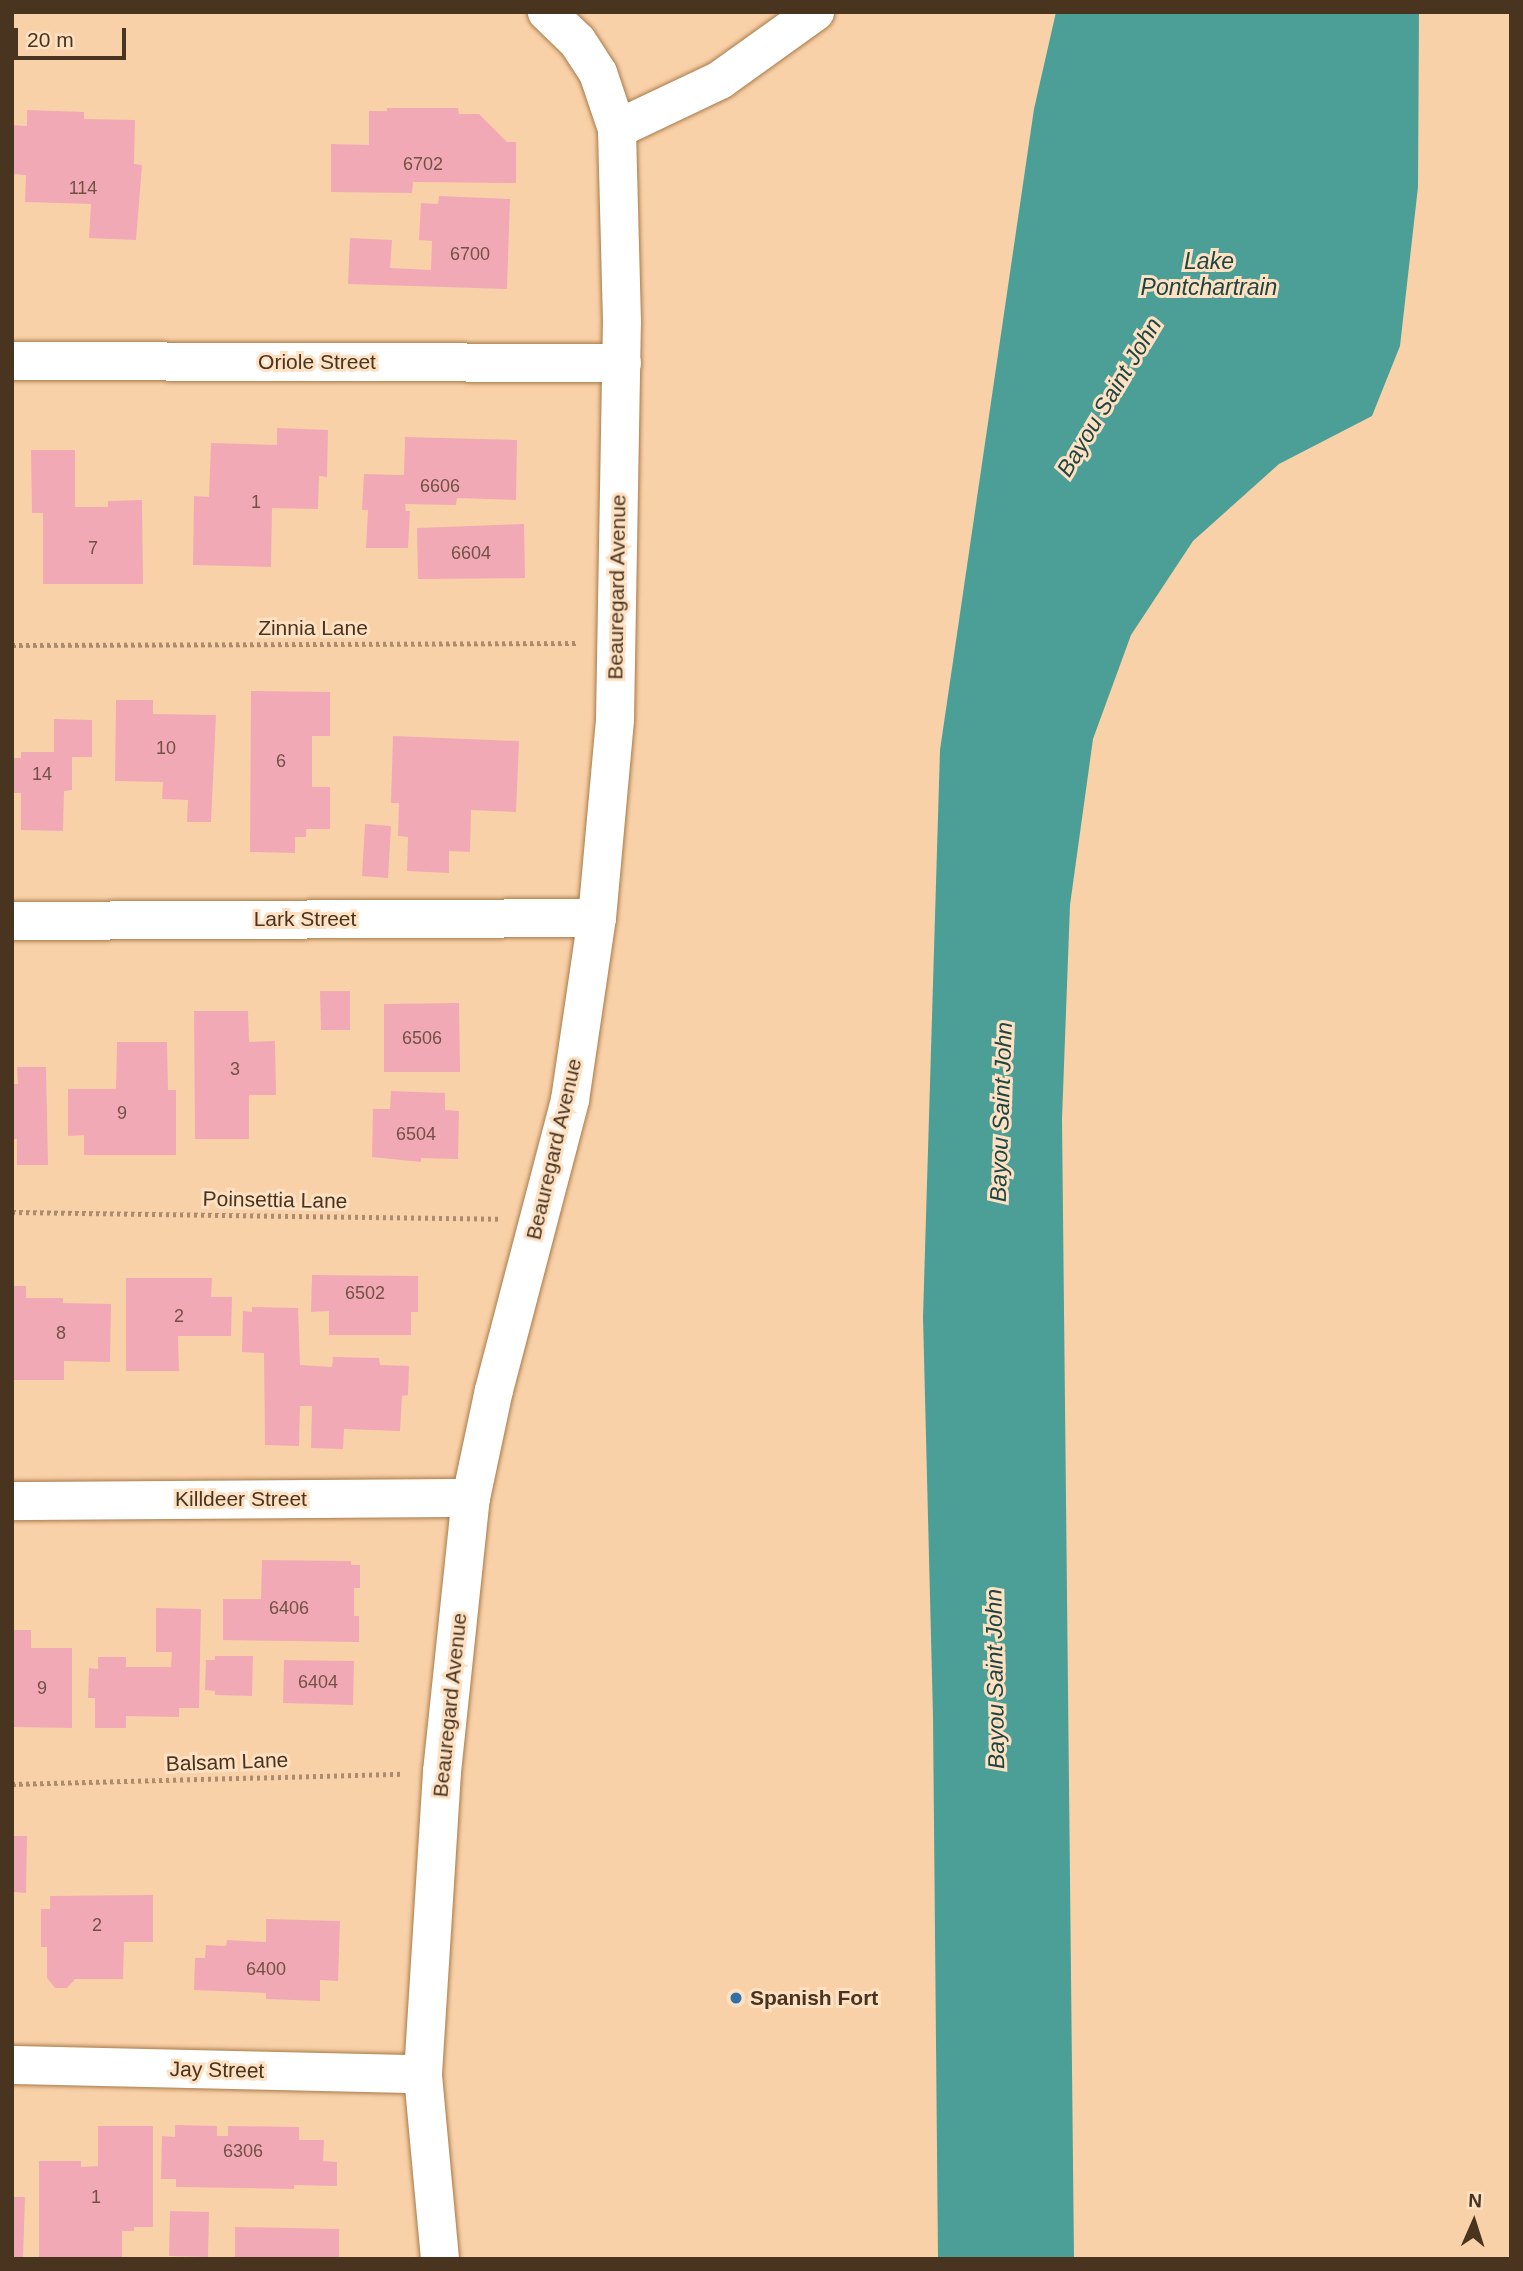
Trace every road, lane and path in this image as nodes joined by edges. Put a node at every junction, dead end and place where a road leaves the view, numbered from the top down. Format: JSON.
{"nodes":[{"id":1,"x":547,"y":12,"type":"edge"},
{"id":2,"x":815,"y":12,"type":"edge"},
{"id":3,"x":617,"y":129,"type":"junction"},
{"id":4,"x":12,"y":361,"type":"edge"},
{"id":5,"x":622,"y":363,"type":"junction"},
{"id":6,"x":615,"y":642,"type":"junction"},
{"id":7,"x":12,"y":645,"type":"edge"},
{"id":8,"x":597,"y":918,"type":"junction"},
{"id":9,"x":12,"y":921,"type":"edge"},
{"id":10,"x":12,"y":1212,"type":"edge"},
{"id":11,"x":538,"y":1219,"type":"junction"},
{"id":12,"x":471,"y":1498,"type":"junction"},
{"id":13,"x":12,"y":1501,"type":"edge"},
{"id":14,"x":442,"y":1772,"type":"junction"},
{"id":15,"x":12,"y":1784,"type":"edge"},
{"id":16,"x":12,"y":2065,"type":"edge"},
{"id":17,"x":423,"y":2074,"type":"junction"},
{"id":18,"x":440,"y":2259,"type":"edge"}],
"edges":[{"from":1,"to":3,"type":"street","name":"Beauregard Avenue"},
{"from":2,"to":3,"type":"street"},
{"from":3,"to":5,"type":"street","name":"Beauregard Avenue"},
{"from":4,"to":5,"type":"street","name":"Oriole Street"},
{"from":5,"to":6,"type":"street","name":"Beauregard Avenue"},
{"from":6,"to":7,"type":"path","name":"Zinnia Lane"},
{"from":6,"to":8,"type":"street","name":"Beauregard Avenue"},
{"from":8,"to":9,"type":"street","name":"Lark Street"},
{"from":8,"to":11,"type":"street","name":"Beauregard Avenue"},
{"from":10,"to":11,"type":"path","name":"Poinsettia Lane"},
{"from":11,"to":12,"type":"street","name":"Beauregard Avenue"},
{"from":12,"to":13,"type":"street","name":"Killdeer Street"},
{"from":12,"to":14,"type":"street","name":"Beauregard Avenue"},
{"from":14,"to":15,"type":"path","name":"Balsam Lane"},
{"from":14,"to":17,"type":"street","name":"Beauregard Avenue"},
{"from":16,"to":17,"type":"street","name":"Jay Street"},
{"from":17,"to":18,"type":"street","name":"Beauregard Avenue"}]}
